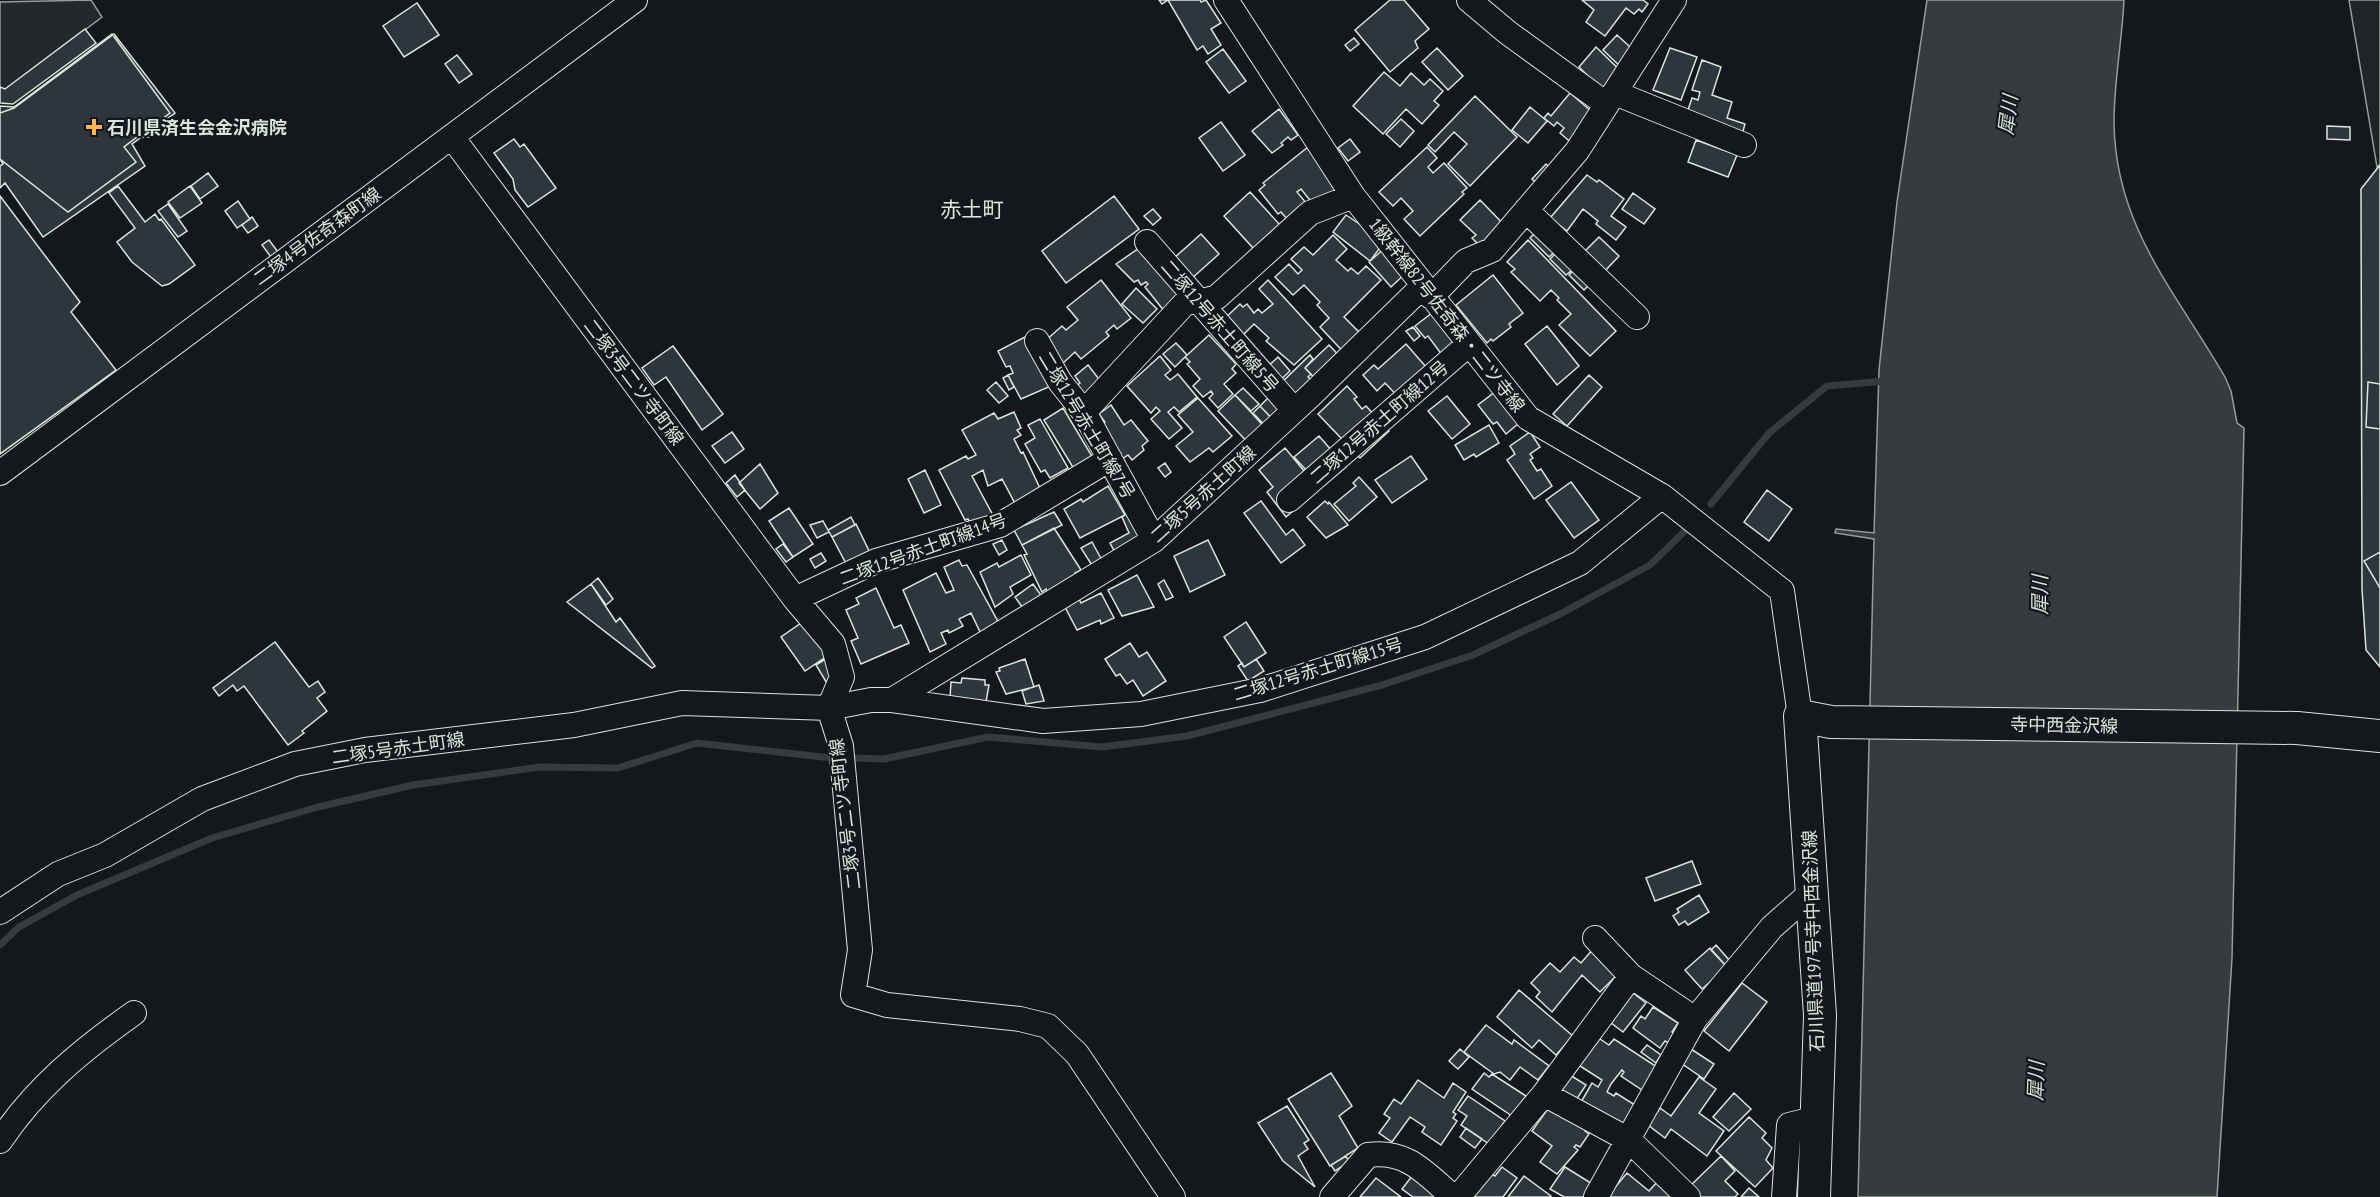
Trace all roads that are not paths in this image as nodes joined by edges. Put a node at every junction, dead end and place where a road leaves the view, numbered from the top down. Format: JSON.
{"nodes":[{"id":1,"x":635,"y":0,"type":"edge"},
{"id":2,"x":1226,"y":0,"type":"edge"},
{"id":3,"x":1469,"y":0,"type":"edge"},
{"id":4,"x":1674,"y":0,"type":"edge"},
{"id":5,"x":1611,"y":99,"type":"junction"},
{"id":6,"x":452,"y":137,"type":"junction"},
{"id":7,"x":1744,"y":145,"type":"dead end"},
{"id":8,"x":1353,"y":196,"type":"junction"},
{"id":9,"x":1526,"y":210,"type":"junction"},
{"id":10,"x":1146,"y":242,"type":"dead end"},
{"id":11,"x":1427,"y":292,"type":"junction"},
{"id":12,"x":1200,"y":302,"type":"junction"},
{"id":13,"x":1637,"y":317,"type":"dead end"},
{"id":14,"x":1037,"y":341,"type":"dead end"},
{"id":15,"x":1470,"y":344,"type":"junction"},
{"id":16,"x":1294,"y":410,"type":"junction"},
{"id":17,"x":1084,"y":412,"type":"junction"},
{"id":18,"x":1110,"y":459,"type":"junction"},
{"id":19,"x":0,"y":473,"type":"edge"},
{"id":20,"x":1662,"y":496,"type":"junction"},
{"id":21,"x":1289,"y":500,"type":"dead end"},
{"id":22,"x":1154,"y":540,"type":"junction"},
{"id":23,"x":795,"y":599,"type":"junction"},
{"id":24,"x":892,"y":700,"type":"junction"},
{"id":25,"x":829,"y":708,"type":"junction"},
{"id":26,"x":1800,"y":716,"type":"junction"},
{"id":27,"x":2380,"y":736,"type":"edge"},
{"id":28,"x":1813,"y":891,"type":"junction"},
{"id":29,"x":0,"y":912,"type":"edge"},
{"id":30,"x":1595,"y":938,"type":"dead end"},
{"id":31,"x":1631,"y":976,"type":"junction"},
{"id":32,"x":134,"y":1013,"type":"dead end"},
{"id":33,"x":1695,"y":1019,"type":"junction"},
{"id":34,"x":1544,"y":1094,"type":"junction"},
{"id":35,"x":1817,"y":1118,"type":"junction"},
{"id":36,"x":1629,"y":1140,"type":"junction"},
{"id":37,"x":0,"y":1141,"type":"edge"},
{"id":38,"x":1173,"y":1197,"type":"edge"},
{"id":39,"x":1332,"y":1197,"type":"edge"},
{"id":40,"x":1453,"y":1197,"type":"edge"},
{"id":41,"x":1458,"y":1197,"type":"edge"},
{"id":42,"x":1596,"y":1197,"type":"edge"},
{"id":43,"x":1688,"y":1197,"type":"edge"},
{"id":44,"x":1784,"y":1197,"type":"edge"},
{"id":45,"x":1814,"y":1197,"type":"edge"}],
"edges":[{"from":1,"to":6,"type":"street","name":"二塚4号佐奇森町線"},
{"from":2,"to":8,"type":"street","name":"1級幹線82号佐奇森・二ツ寺線"},
{"from":3,"to":5,"type":"street"},
{"from":4,"to":5,"type":"street","name":"二塚5号赤土町線"},
{"from":5,"to":7,"type":"street"},
{"from":5,"to":9,"type":"street","name":"二塚5号赤土町線"},
{"from":6,"to":19,"type":"street","name":"二塚4号佐奇森町線"},
{"from":6,"to":23,"type":"street","name":"二塚3号二ツ寺町線"},
{"from":8,"to":11,"type":"street","name":"1級幹線82号佐奇森・二ツ寺線"},
{"from":8,"to":12,"type":"street"},
{"from":9,"to":11,"type":"street","name":"二塚5号赤土町線"},
{"from":9,"to":13,"type":"street"},
{"from":10,"to":12,"type":"street","name":"二塚12号赤土町線5号"},
{"from":11,"to":15,"type":"street","name":"1級幹線82号佐奇森・二ツ寺線"},
{"from":11,"to":16,"type":"street","name":"二塚5号赤土町線"},
{"from":12,"to":16,"type":"street","name":"二塚12号赤土町線5号"},
{"from":12,"to":17,"type":"street"},
{"from":14,"to":17,"type":"street","name":"二塚12号赤土町線7号"},
{"from":15,"to":20,"type":"street","name":"1級幹線82号佐奇森・二ツ寺線"},
{"from":15,"to":21,"type":"street","name":"二塚12号赤土町線12号"},
{"from":16,"to":22,"type":"street","name":"二塚5号赤土町線"},
{"from":17,"to":18,"type":"street","name":"二塚12号赤土町線7号"},
{"from":18,"to":22,"type":"street","name":"二塚12号赤土町線7号"},
{"from":18,"to":23,"type":"street","name":"二塚12号赤土町線14号"},
{"from":20,"to":24,"type":"street","name":"二塚12号赤土町線15号"},
{"from":20,"to":26,"type":"street","name":"1級幹線82号佐奇森・二ツ寺線"},
{"from":22,"to":24,"type":"street","name":"二塚5号赤土町線"},
{"from":23,"to":25,"type":"street","name":"二塚3号二ツ寺町線"},
{"from":24,"to":25,"type":"street","name":"二塚12号赤土町線15号"},
{"from":25,"to":29,"type":"street","name":"二塚5号赤土町線"},
{"from":25,"to":38,"type":"street","name":"二塚3号二ツ寺町線"},
{"from":26,"to":27,"type":"main road","name":"寺中西金沢線"},
{"from":26,"to":28,"type":"main road","name":"石川県道197号寺中西金沢線"},
{"from":28,"to":33,"type":"street"},
{"from":28,"to":35,"type":"main road","name":"石川県道197号寺中西金沢線"},
{"from":30,"to":31,"type":"street"},
{"from":31,"to":33,"type":"street"},
{"from":31,"to":34,"type":"street"},
{"from":32,"to":37,"type":"street"},
{"from":33,"to":36,"type":"street"},
{"from":34,"to":36,"type":"street"},
{"from":34,"to":41,"type":"street"},
{"from":35,"to":44,"type":"street"},
{"from":35,"to":45,"type":"main road","name":"石川県道197号寺中西金沢線"},
{"from":36,"to":42,"type":"street"},
{"from":36,"to":43,"type":"street"},
{"from":39,"to":40,"type":"street"}]}
